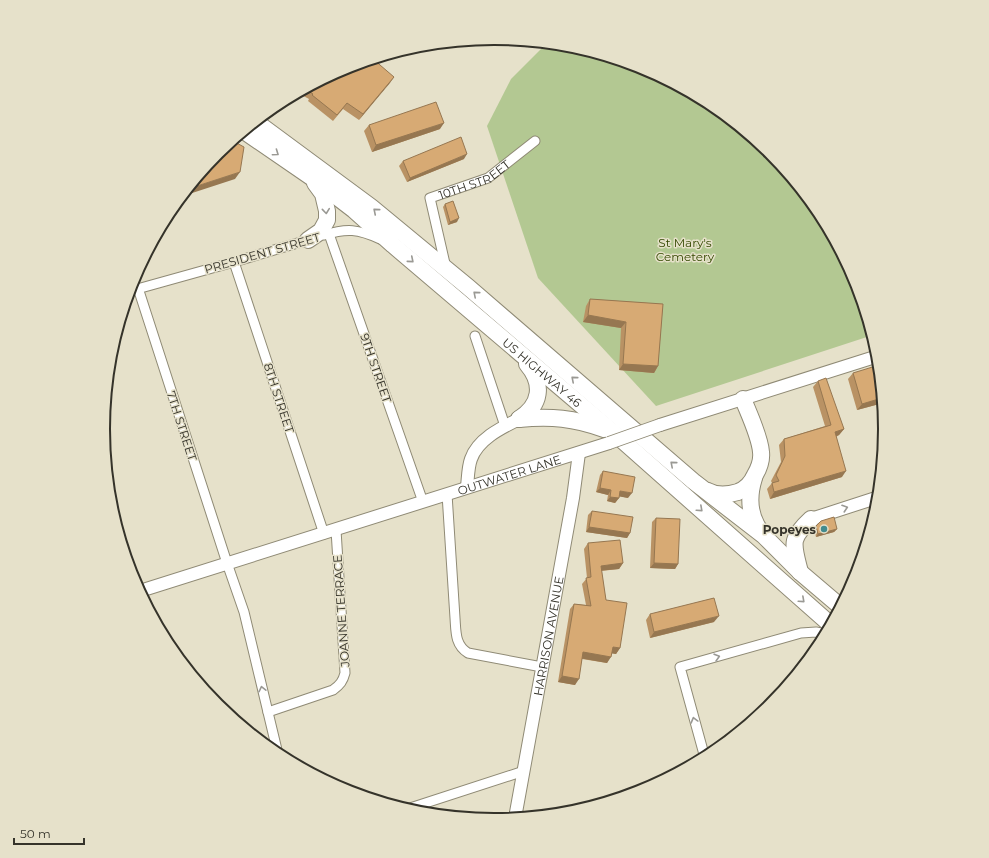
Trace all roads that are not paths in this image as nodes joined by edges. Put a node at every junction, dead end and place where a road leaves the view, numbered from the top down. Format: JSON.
{"nodes":[{"id":1,"x":260,"y":125,"type":"edge"},
{"id":2,"x":248,"y":134,"type":"edge"},
{"id":3,"x":535,"y":142,"type":"dead end"},
{"id":4,"x":311,"y":177,"type":"junction"},
{"id":5,"x":329,"y":234,"type":"junction"},
{"id":6,"x":308,"y":240,"type":"junction"},
{"id":7,"x":393,"y":245,"type":"junction"},
{"id":8,"x":234,"y":262,"type":"junction"},
{"id":9,"x":446,"y":269,"type":"junction"},
{"id":10,"x":138,"y":288,"type":"edge"},
{"id":11,"x":136,"y":294,"type":"edge"},
{"id":12,"x":474,"y":336,"type":"dead end"},
{"id":13,"x":515,"y":349,"type":"junction"},
{"id":14,"x":872,"y":358,"type":"edge"},
{"id":15,"x":743,"y":399,"type":"junction"},
{"id":16,"x":512,"y":422,"type":"junction"},
{"id":17,"x":612,"y":438,"type":"junction"},
{"id":18,"x":579,"y":453,"type":"junction"},
{"id":19,"x":755,"y":475,"type":"junction"},
{"id":20,"x":693,"y":481,"type":"junction"},
{"id":21,"x":467,"y":487,"type":"junction"},
{"id":22,"x":447,"y":494,"type":"junction"},
{"id":23,"x":872,"y":500,"type":"edge"},
{"id":24,"x":423,"y":502,"type":"junction"},
{"id":25,"x":811,"y":519,"type":"joint"},
{"id":26,"x":330,"y":532,"type":"junction"},
{"id":27,"x":764,"y":536,"type":"junction"},
{"id":28,"x":227,"y":563,"type":"junction"},
{"id":29,"x":801,"y":573,"type":"junction"},
{"id":30,"x":146,"y":589,"type":"edge"},
{"id":31,"x":837,"y":603,"type":"edge"},
{"id":32,"x":827,"y":621,"type":"edge"},
{"id":33,"x":820,"y":633,"type":"edge"},
{"id":34,"x":542,"y":667,"type":"junction"},
{"id":35,"x":268,"y":712,"type":"junction"},
{"id":36,"x":276,"y":744,"type":"edge"},
{"id":37,"x":703,"y":751,"type":"edge"},
{"id":38,"x":524,"y":771,"type":"junction"},
{"id":39,"x":418,"y":805,"type":"edge"},
{"id":40,"x":516,"y":812,"type":"edge"}],
"edges":[{"from":9,"to":1,"type":"highway","name":"US HIGHWAY 46","one_way":true},
{"from":2,"to":4,"type":"highway","name":"US HIGHWAY 46","one_way":true},
{"from":3,"to":9,"type":"street","name":"10TH STREET"},
{"from":4,"to":6,"type":"highway","one_way":true},
{"from":4,"to":7,"type":"highway","name":"US HIGHWAY 46"},
{"from":5,"to":6,"type":"street","name":"PRESIDENT STREET"},
{"from":5,"to":7,"type":"street","name":"PRESIDENT STREET"},
{"from":5,"to":24,"type":"street","name":"9TH STREET"},
{"from":6,"to":8,"type":"street","name":"PRESIDENT STREET"},
{"from":7,"to":13,"type":"highway","name":"US HIGHWAY 46","one_way":true},
{"from":8,"to":10,"type":"street","name":"PRESIDENT STREET"},
{"from":8,"to":26,"type":"street","name":"8TH STREET"},
{"from":20,"to":9,"type":"highway","name":"US HIGHWAY 46","one_way":true},
{"from":11,"to":28,"type":"street","name":"7TH STREET"},
{"from":12,"to":16,"type":"street"},
{"from":13,"to":16,"type":"highway"},
{"from":13,"to":17,"type":"highway","name":"US HIGHWAY 46"},
{"from":14,"to":15,"type":"street","name":"OUTWATER LANE"},
{"from":15,"to":17,"type":"street","name":"OUTWATER LANE","bridge":true},
{"from":15,"to":19,"type":"highway"},
{"from":16,"to":17,"type":"highway"},
{"from":16,"to":21,"type":"street"},
{"from":17,"to":18,"type":"street","name":"OUTWATER LANE"},
{"from":17,"to":32,"type":"highway","name":"US HIGHWAY 46","one_way":true},
{"from":18,"to":21,"type":"street","name":"OUTWATER LANE"},
{"from":18,"to":34,"type":"street","name":"HARRISON AVENUE"},
{"from":19,"to":20,"type":"highway"},
{"from":19,"to":27,"type":"highway"},
{"from":20,"to":27,"type":"highway","name":"US HIGHWAY 46"},
{"from":21,"to":22,"type":"street","name":"OUTWATER LANE"},
{"from":22,"to":24,"type":"street","name":"OUTWATER LANE"},
{"from":22,"to":34,"type":"street"},
{"from":25,"to":23,"type":"street","one_way":true},
{"from":24,"to":26,"type":"street","name":"OUTWATER LANE"},
{"from":25,"to":29,"type":"highway"},
{"from":26,"to":28,"type":"street","name":"OUTWATER LANE"},
{"from":26,"to":35,"type":"street","name":"JOANNE TERRACE"},
{"from":27,"to":29,"type":"highway","name":"US HIGHWAY 46"},
{"from":28,"to":30,"type":"street","name":"OUTWATER LANE"},
{"from":35,"to":28,"type":"street","name":"7TH STREET","one_way":true},
{"from":29,"to":31,"type":"highway","name":"US HIGHWAY 46"},
{"from":37,"to":33,"type":"street","one_way":true},
{"from":34,"to":38,"type":"street","name":"HARRISON AVENUE"},
{"from":35,"to":36,"type":"street","name":"7TH STREET"},
{"from":38,"to":39,"type":"street"},
{"from":38,"to":40,"type":"street","name":"HARRISON AVENUE"}]}
